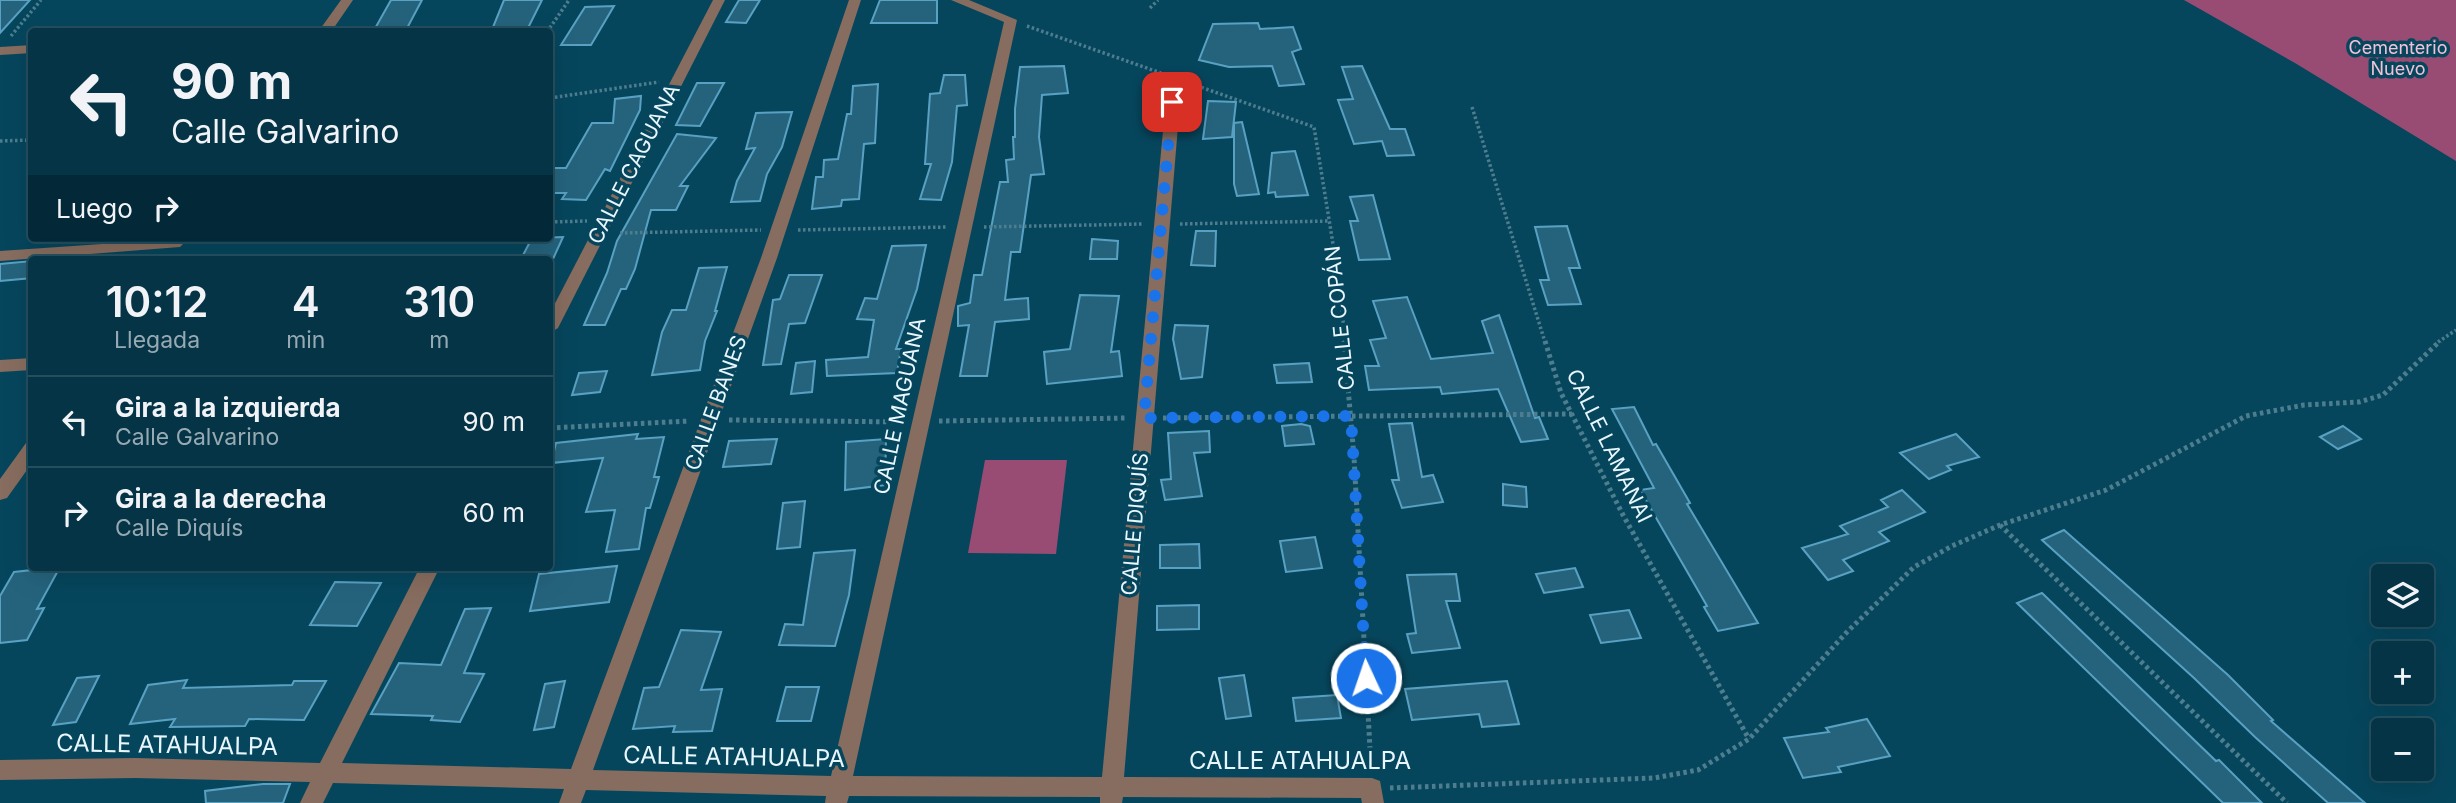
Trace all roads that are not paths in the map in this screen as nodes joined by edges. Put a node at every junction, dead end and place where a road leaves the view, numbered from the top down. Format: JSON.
{"nodes":[{"id":1,"x":347,"y":0,"type":"edge"},
{"id":2,"x":719,"y":0,"type":"edge"},
{"id":3,"x":855,"y":0,"type":"edge"},
{"id":4,"x":957,"y":0,"type":"edge"},
{"id":5,"x":327,"y":28,"type":"edge"},
{"id":6,"x":4,"y":45,"type":"edge"},
{"id":7,"x":28,"y":48,"type":"edge"},
{"id":8,"x":1175,"y":78,"type":"dead end"},
{"id":9,"x":165,"y":242,"type":"edge"},
{"id":10,"x":0,"y":256,"type":"edge"},
{"id":11,"x":553,"y":322,"type":"edge"},
{"id":12,"x":28,"y":364,"type":"edge"},
{"id":13,"x":0,"y":366,"type":"edge"},
{"id":14,"x":28,"y":454,"type":"edge"},
{"id":15,"x":0,"y":493,"type":"edge"},
{"id":16,"x":428,"y":571,"type":"edge"},
{"id":17,"x":0,"y":770,"type":"edge"},
{"id":18,"x":326,"y":773,"type":"junction"},
{"id":19,"x":579,"y":779,"type":"junction"},
{"id":20,"x":837,"y":794,"type":"edge"},
{"id":21,"x":1112,"y":795,"type":"edge"},
{"id":22,"x":1372,"y":796,"type":"edge"},
{"id":23,"x":311,"y":803,"type":"edge"},
{"id":24,"x":570,"y":803,"type":"edge"}],
"edges":[{"from":1,"to":5,"type":"street"},
{"from":2,"to":11,"type":"street","name":"CALLE CAGUANA"},
{"from":3,"to":19,"type":"street","name":"CALLE BANES"},
{"from":4,"to":20,"type":"street","name":"CALLE MAGUANA"},
{"from":6,"to":7,"type":"street"},
{"from":8,"to":21,"type":"street","name":"CALLE DIQUÍS"},
{"from":9,"to":10,"type":"street"},
{"from":12,"to":13,"type":"street"},
{"from":14,"to":15,"type":"street"},
{"from":16,"to":18,"type":"street"},
{"from":17,"to":18,"type":"street","name":"CALLE ATAHUALPA"},
{"from":18,"to":19,"type":"street","name":"CALLE ATAHUALPA"},
{"from":18,"to":23,"type":"street"},
{"from":19,"to":20,"type":"street","name":"CALLE ATAHUALPA"},
{"from":19,"to":24,"type":"street","name":"CALLE BANES"},
{"from":20,"to":21,"type":"street","name":"CALLE ATAHUALPA"},
{"from":21,"to":22,"type":"street","name":"CALLE ATAHUALPA"}]}
